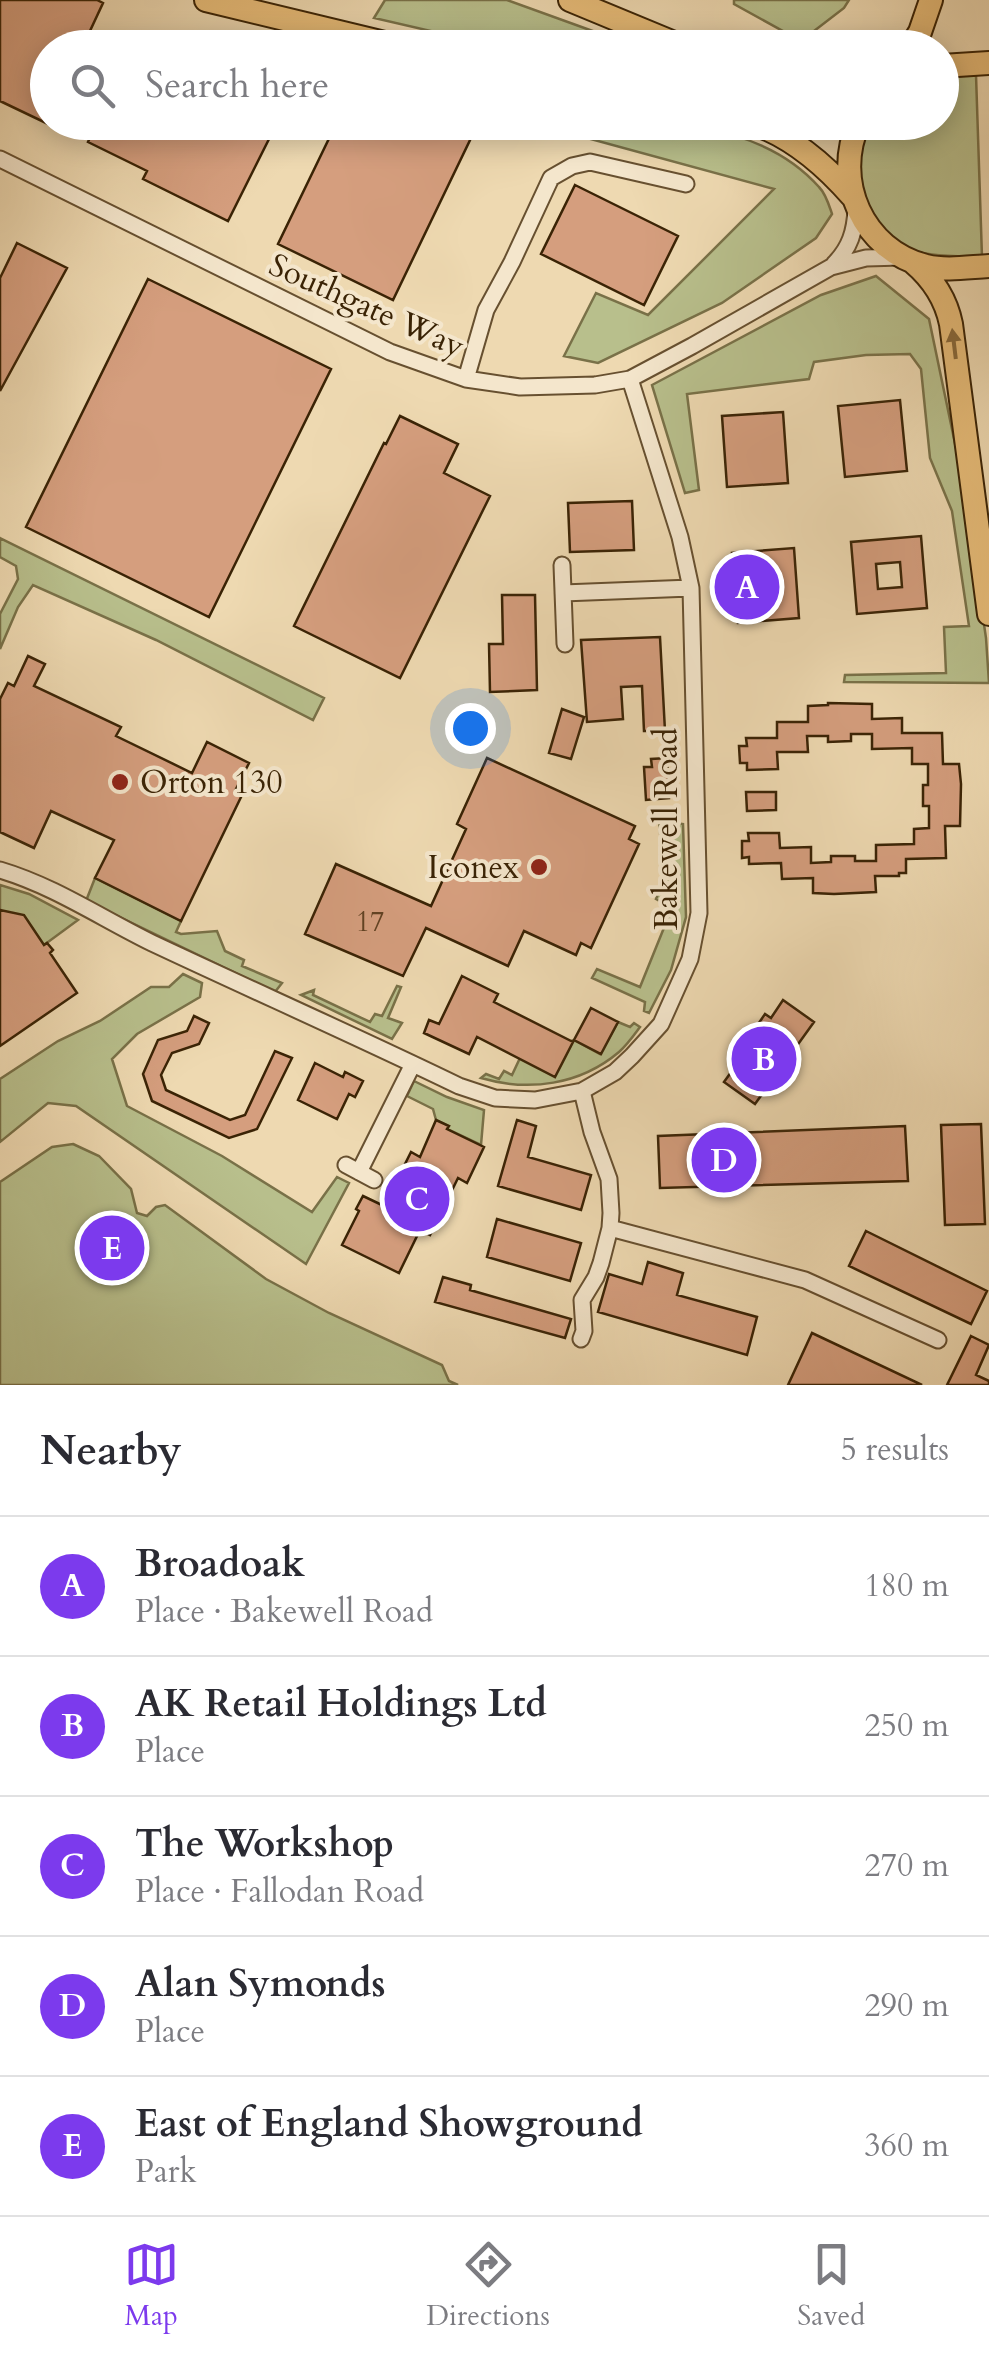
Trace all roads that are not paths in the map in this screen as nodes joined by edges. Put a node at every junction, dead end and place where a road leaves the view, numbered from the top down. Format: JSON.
{"nodes":[{"id":1,"x":206,"y":0,"type":"edge"},
{"id":2,"x":253,"y":0,"type":"edge"},
{"id":3,"x":570,"y":0,"type":"edge"},
{"id":4,"x":933,"y":0,"type":"edge"},
{"id":5,"x":330,"y":30,"type":"edge"},
{"id":6,"x":361,"y":30,"type":"edge"},
{"id":7,"x":642,"y":30,"type":"edge"},
{"id":8,"x":921,"y":30,"type":"edge"},
{"id":9,"x":928,"y":30,"type":"edge"},
{"id":10,"x":787,"y":140,"type":"edge"},
{"id":11,"x":853,"y":140,"type":"edge"},
{"id":12,"x":0,"y":158,"type":"edge"},
{"id":13,"x":686,"y":184,"type":"dead end"},
{"id":14,"x":854,"y":200,"type":"junction"},
{"id":15,"x":907,"y":260,"type":"junction"},
{"id":16,"x":989,"y":266,"type":"edge"},
{"id":17,"x":831,"y":267,"type":"junction"},
{"id":18,"x":630,"y":378,"type":"junction"},
{"id":19,"x":466,"y":379,"type":"junction"},
{"id":20,"x":562,"y":565,"type":"dead end"},
{"id":21,"x":691,"y":588,"type":"junction"},
{"id":22,"x":563,"y":593,"type":"junction"},
{"id":23,"x":989,"y":614,"type":"edge"},
{"id":24,"x":565,"y":644,"type":"dead end"},
{"id":25,"x":0,"y":870,"type":"edge"},
{"id":26,"x":413,"y":1064,"type":"junction"},
{"id":27,"x":582,"y":1090,"type":"junction"},
{"id":28,"x":360,"y":1172,"type":"dead end"},
{"id":29,"x":610,"y":1228,"type":"junction"},
{"id":30,"x":581,"y":1339,"type":"dead end"},
{"id":31,"x":938,"y":1340,"type":"dead end"}],
"edges":[{"from":1,"to":5,"type":"highway"},
{"from":2,"to":6,"type":"highway"},
{"from":3,"to":7,"type":"highway"},
{"from":4,"to":8,"type":"highway"},
{"from":4,"to":9,"type":"highway"},
{"from":10,"to":14,"type":"highway"},
{"from":11,"to":14,"type":"highway"},
{"from":12,"to":19,"type":"street","name":"Southgate Way"},
{"from":13,"to":19,"type":"street"},
{"from":14,"to":15,"type":"highway"},
{"from":14,"to":17,"type":"street"},
{"from":15,"to":16,"type":"highway"},
{"from":15,"to":17,"type":"street","name":"Southgate Way"},
{"from":23,"to":15,"type":"highway","one_way":true},
{"from":17,"to":18,"type":"street","name":"Southgate Way"},
{"from":18,"to":19,"type":"street","name":"Southgate Way"},
{"from":18,"to":21,"type":"street","name":"Bakewell Road"},
{"from":20,"to":22,"type":"street"},
{"from":21,"to":22,"type":"street"},
{"from":21,"to":27,"type":"street","name":"Bakewell Road"},
{"from":22,"to":24,"type":"street"},
{"from":25,"to":26,"type":"street","name":"Bakewell Road"},
{"from":26,"to":27,"type":"street","name":"Bakewell Road"},
{"from":26,"to":28,"type":"street"},
{"from":27,"to":29,"type":"street"},
{"from":29,"to":30,"type":"street"},
{"from":29,"to":31,"type":"street"}]}
